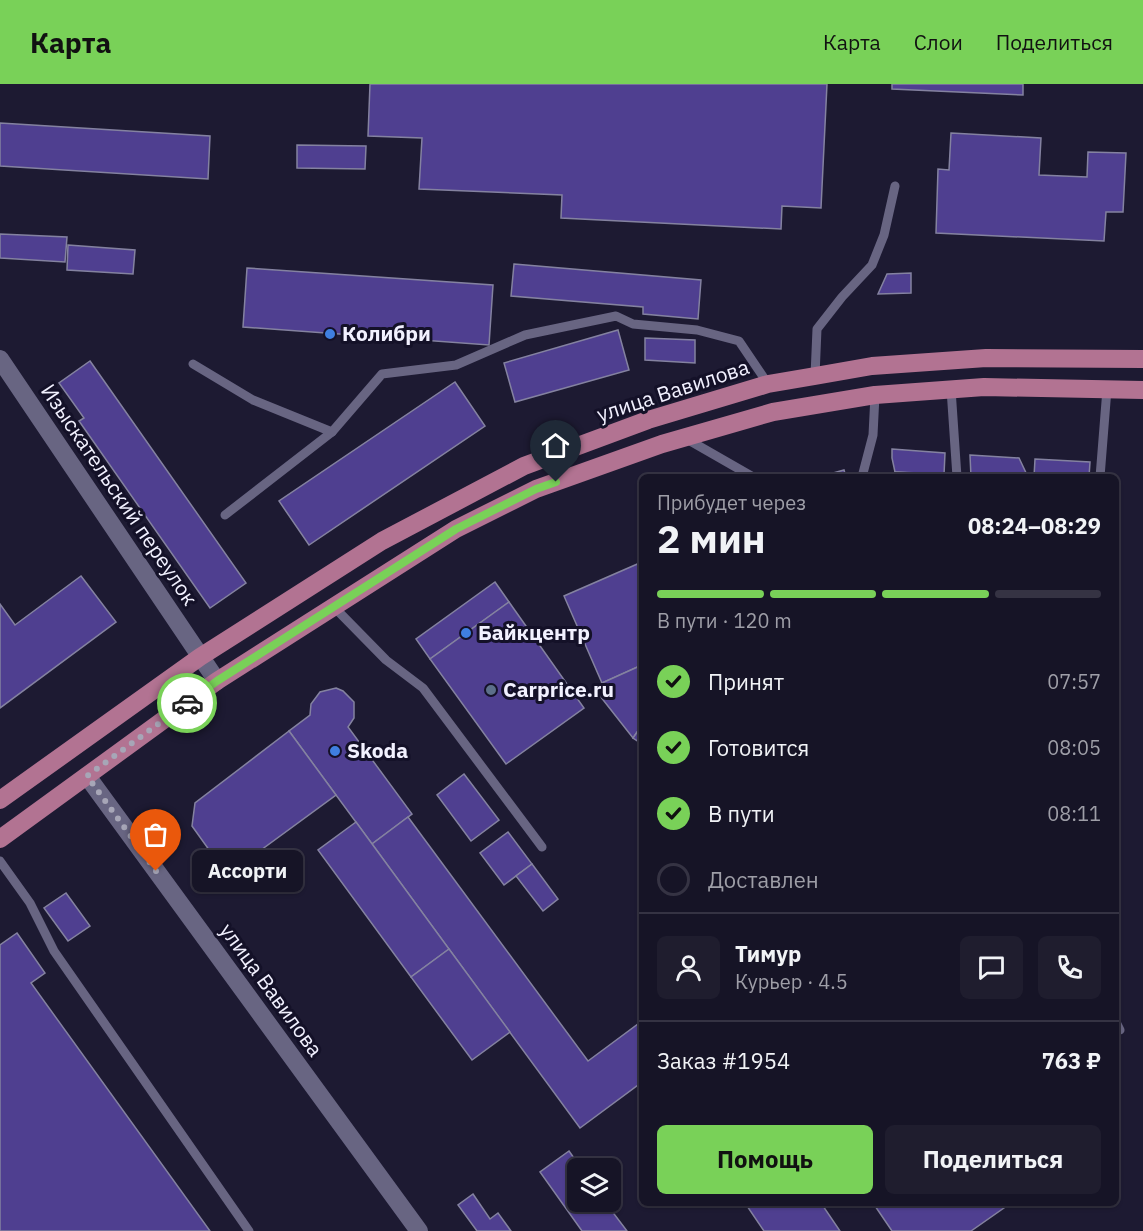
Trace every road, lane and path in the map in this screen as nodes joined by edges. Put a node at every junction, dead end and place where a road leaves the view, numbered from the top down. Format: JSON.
{"nodes":[{"id":1,"x":895,"y":186,"type":"dead end"},
{"id":2,"x":0,"y":358,"type":"edge"},
{"id":3,"x":1143,"y":359,"type":"edge"},
{"id":4,"x":193,"y":364,"type":"dead end"},
{"id":5,"x":814,"y":376,"type":"junction"},
{"id":6,"x":768,"y":384,"type":"junction"},
{"id":7,"x":951,"y":389,"type":"junction"},
{"id":8,"x":1107,"y":389,"type":"junction"},
{"id":9,"x":1143,"y":390,"type":"edge"},
{"id":10,"x":875,"y":395,"type":"junction"},
{"id":11,"x":332,"y":432,"type":"junction"},
{"id":12,"x":685,"y":438,"type":"junction"},
{"id":13,"x":748,"y":474,"type":"edge"},
{"id":14,"x":863,"y":474,"type":"edge"},
{"id":15,"x":957,"y":474,"type":"edge"},
{"id":16,"x":1101,"y":474,"type":"edge"},
{"id":17,"x":225,"y":514,"type":"dead end"},
{"id":18,"x":334,"y":607,"type":"junction"},
{"id":19,"x":200,"y":657,"type":"junction"},
{"id":20,"x":217,"y":681,"type":"junction"},
{"id":21,"x":87,"y":776,"type":"junction"},
{"id":22,"x":0,"y":800,"type":"edge"},
{"id":23,"x":0,"y":840,"type":"edge"},
{"id":24,"x":542,"y":847,"type":"dead end"},
{"id":25,"x":0,"y":861,"type":"edge"},
{"id":26,"x":249,"y":1231,"type":"edge"},
{"id":27,"x":418,"y":1231,"type":"edge"}],
"edges":[{"from":1,"to":5,"type":"lane"},
{"from":2,"to":19,"type":"street","name":"Изыскательский переулок"},
{"from":3,"to":5,"type":"main road","name":"улица Вавилова"},
{"from":4,"to":11,"type":"lane"},
{"from":5,"to":6,"type":"main road","name":"улица Вавилова"},
{"from":6,"to":11,"type":"lane"},
{"from":6,"to":19,"type":"main road","name":"улица Вавилова"},
{"from":7,"to":8,"type":"main road"},
{"from":7,"to":10,"type":"main road"},
{"from":7,"to":15,"type":"lane"},
{"from":8,"to":9,"type":"main road"},
{"from":8,"to":16,"type":"lane"},
{"from":10,"to":12,"type":"main road"},
{"from":10,"to":14,"type":"lane"},
{"from":11,"to":17,"type":"lane"},
{"from":12,"to":13,"type":"lane"},
{"from":12,"to":18,"type":"main road"},
{"from":18,"to":20,"type":"main road"},
{"from":18,"to":24,"type":"lane"},
{"from":19,"to":20,"type":"street"},
{"from":19,"to":22,"type":"main road","name":"улица Вавилова"},
{"from":20,"to":21,"type":"main road"},
{"from":21,"to":23,"type":"main road"},
{"from":21,"to":27,"type":"street","name":"улица Вавилова"},
{"from":25,"to":26,"type":"lane"}]}
